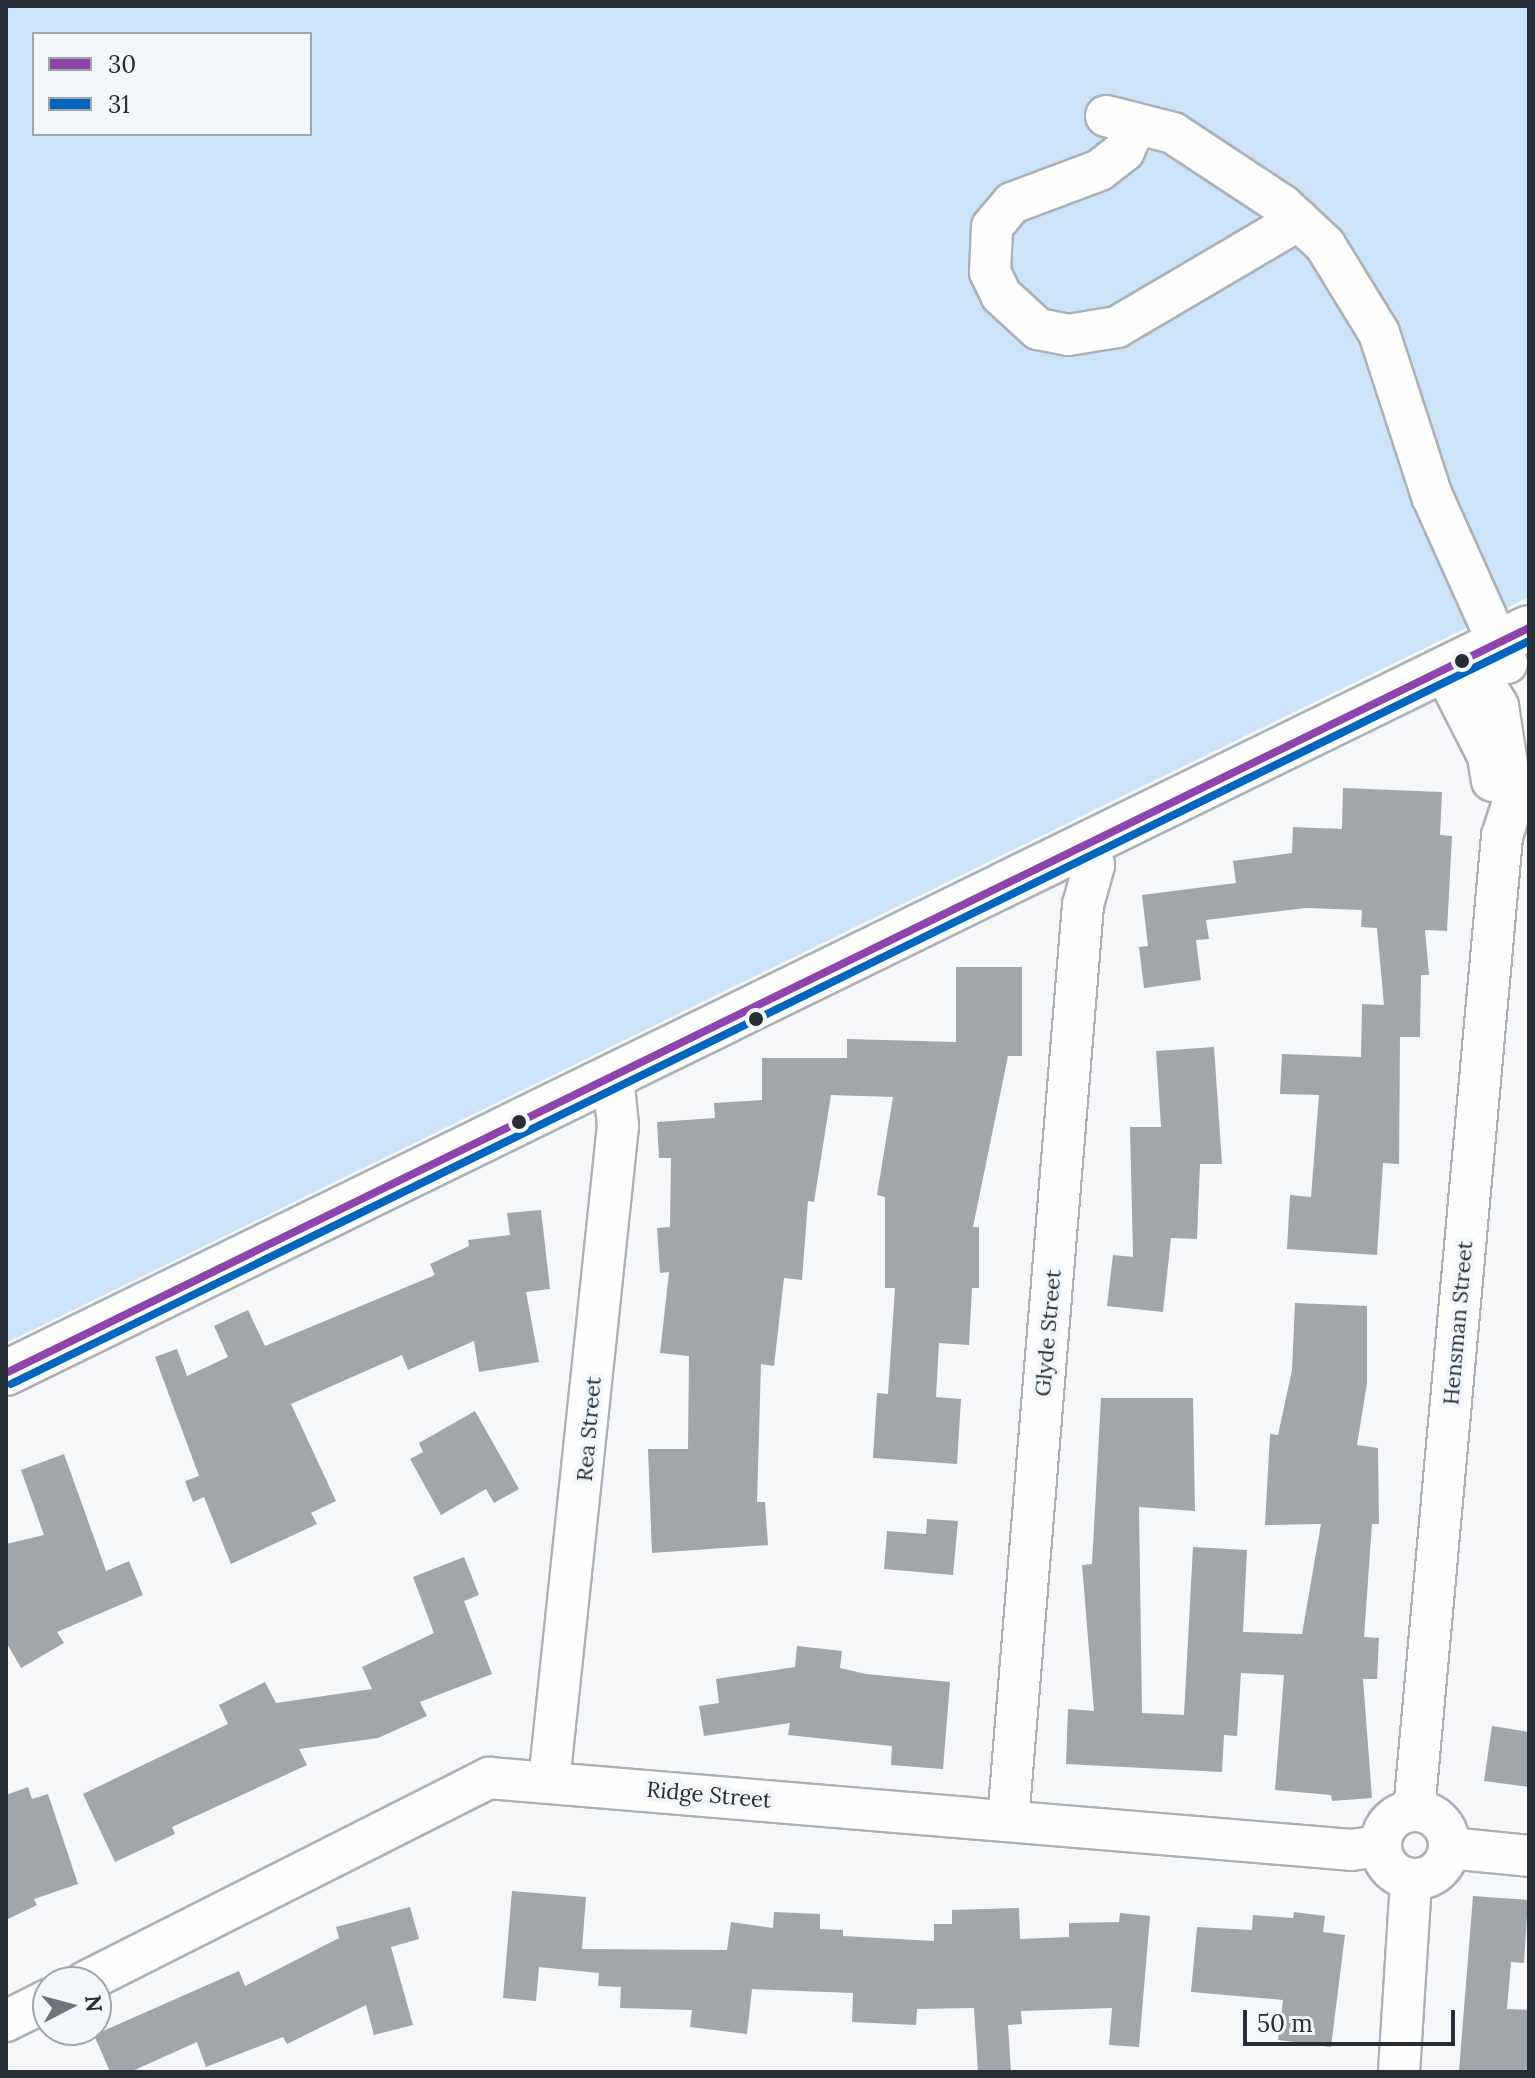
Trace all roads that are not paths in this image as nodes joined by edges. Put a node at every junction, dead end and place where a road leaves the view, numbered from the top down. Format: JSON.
{"nodes":[{"id":1,"x":1299,"y":220,"type":"junction"},
{"id":2,"x":1488,"y":660,"type":"edge"},
{"id":3,"x":1091,"y":856,"type":"junction"},
{"id":4,"x":614,"y":1087,"type":"junction"},
{"id":5,"x":6,"y":1373,"type":"edge"},
{"id":6,"x":6,"y":1394,"type":"edge"},
{"id":7,"x":549,"y":1782,"type":"junction"},
{"id":8,"x":1414,"y":1811,"type":"junction"},
{"id":9,"x":1008,"y":1821,"type":"junction"},
{"id":10,"x":1380,"y":1846,"type":"junction"},
{"id":11,"x":1449,"y":1848,"type":"junction"},
{"id":12,"x":1529,"y":1856,"type":"edge"},
{"id":13,"x":1411,"y":1880,"type":"junction"},
{"id":14,"x":112,"y":1968,"type":"edge"},
{"id":15,"x":32,"y":2008,"type":"edge"},
{"id":16,"x":6,"y":2021,"type":"edge"},
{"id":17,"x":1399,"y":2072,"type":"edge"}],
"edges":[{"from":1,"to":1,"type":"street","name":"Hensman Street"},
{"from":1,"to":2,"type":"street","name":"Hensman Street"},
{"from":2,"to":3,"type":"main road"},
{"from":2,"to":8,"type":"street","name":"Hensman Street"},
{"from":3,"to":4,"type":"main road"},
{"from":3,"to":9,"type":"street","name":"Glyde Street"},
{"from":4,"to":5,"type":"main road"},
{"from":4,"to":6,"type":"main road"},
{"from":4,"to":7,"type":"street","name":"Rea Street"},
{"from":7,"to":9,"type":"street","name":"Ridge Street"},
{"from":7,"to":14,"type":"street","name":"Ridge Street"},
{"from":8,"to":10,"type":"street"},
{"from":8,"to":11,"type":"street"},
{"from":9,"to":10,"type":"street","name":"Ridge Street"},
{"from":10,"to":13,"type":"street"},
{"from":11,"to":12,"type":"street"},
{"from":11,"to":13,"type":"street"},
{"from":13,"to":17,"type":"street"},
{"from":15,"to":16,"type":"street"}]}
